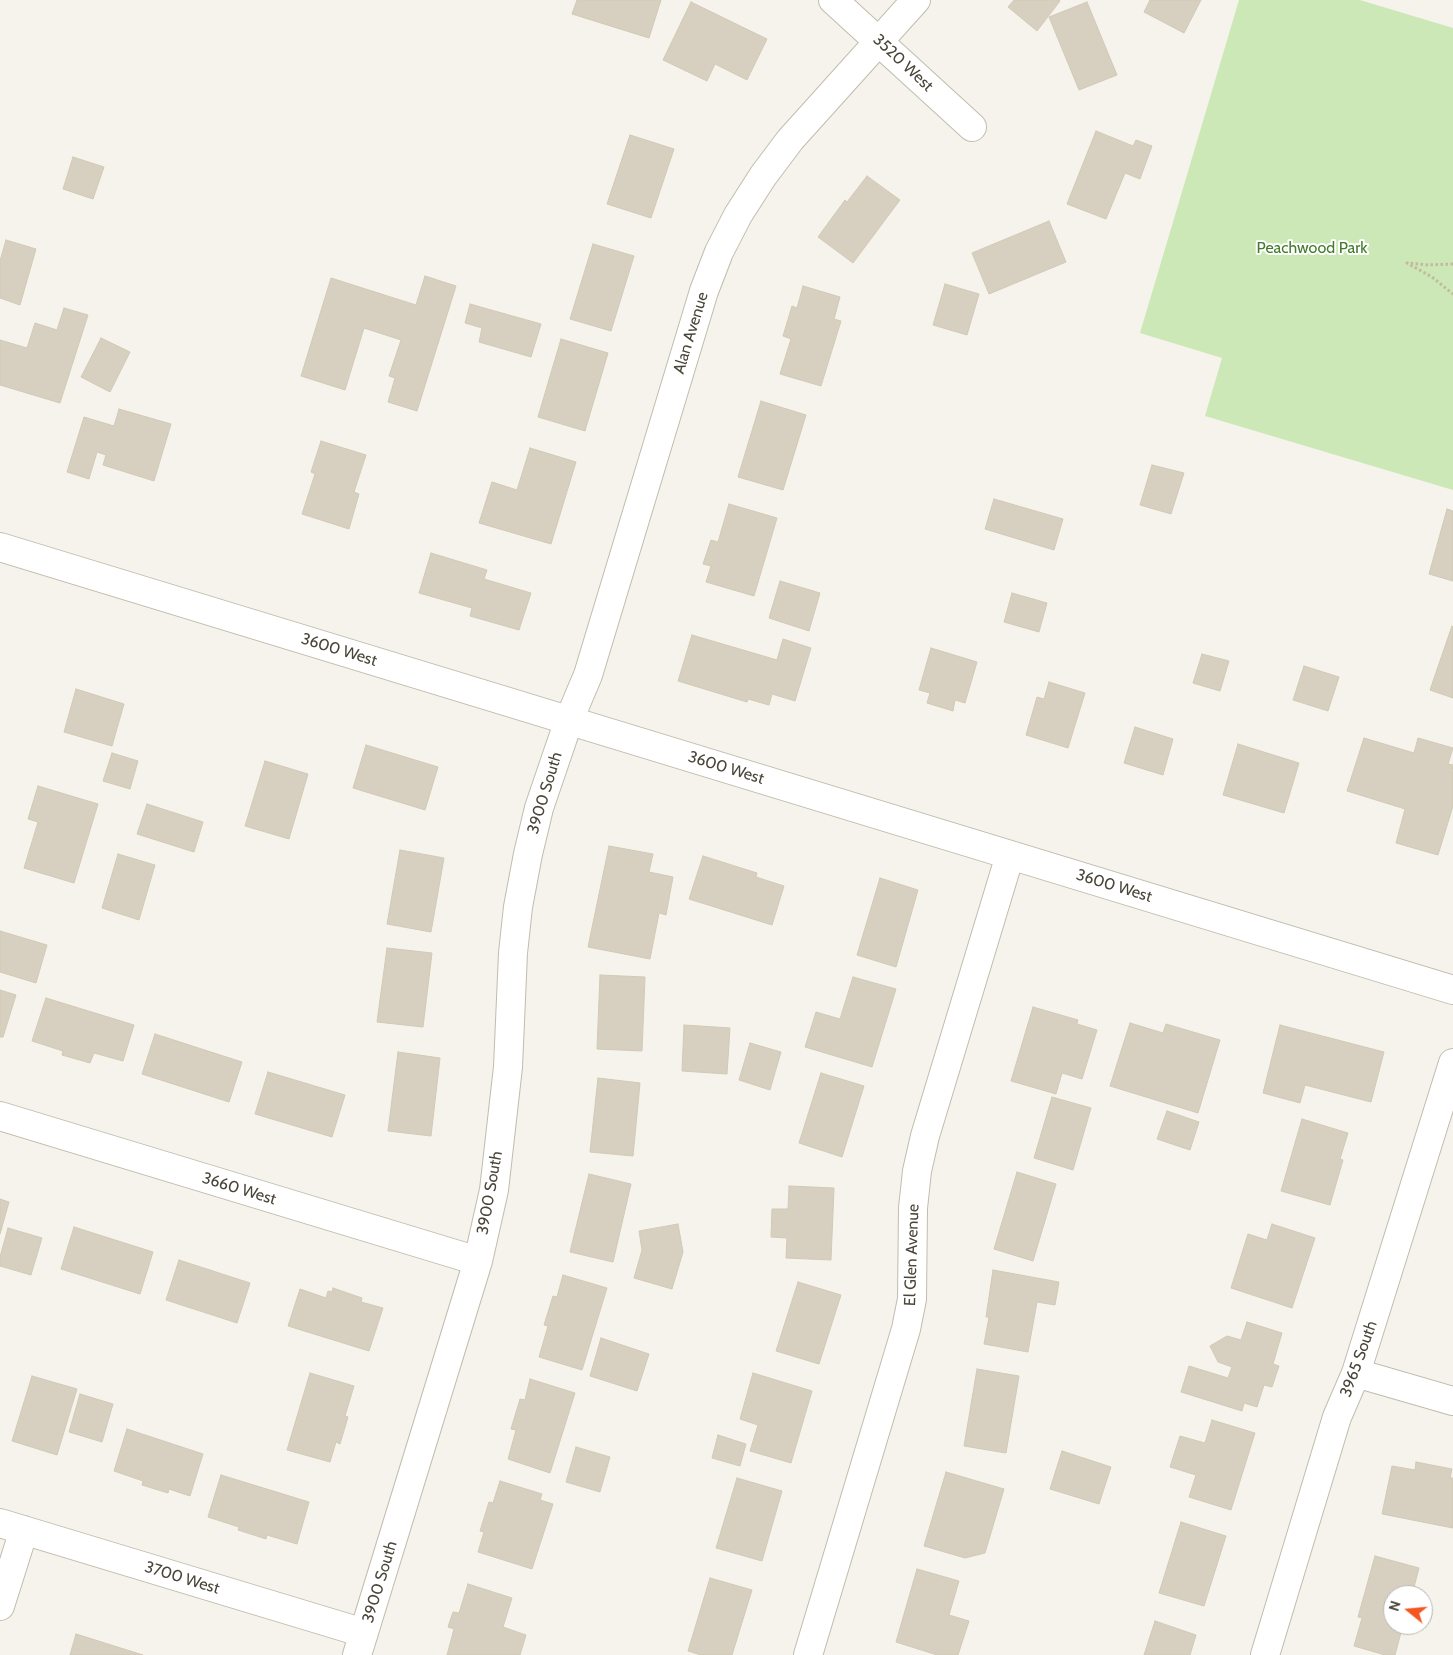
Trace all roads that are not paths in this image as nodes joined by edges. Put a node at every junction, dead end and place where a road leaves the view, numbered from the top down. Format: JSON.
{"nodes":[{"id":1,"x":833,"y":0,"type":"edge"},
{"id":2,"x":916,"y":0,"type":"edge"},
{"id":3,"x":879,"y":41,"type":"junction"},
{"id":4,"x":972,"y":127,"type":"dead end"},
{"id":5,"x":0,"y":547,"type":"edge"},
{"id":6,"x":569,"y":720,"type":"junction"},
{"id":7,"x":1010,"y":855,"type":"junction"},
{"id":8,"x":1453,"y":990,"type":"edge"},
{"id":9,"x":1453,"y":1063,"type":"edge"},
{"id":10,"x":0,"y":1116,"type":"edge"},
{"id":11,"x":478,"y":1261,"type":"junction"},
{"id":12,"x":1356,"y":1374,"type":"junction"},
{"id":13,"x":1453,"y":1401,"type":"edge"},
{"id":14,"x":12,"y":1526,"type":"edge"},
{"id":15,"x":0,"y":1606,"type":"edge"},
{"id":16,"x":361,"y":1644,"type":"edge"},
{"id":17,"x":808,"y":1655,"type":"edge"},
{"id":18,"x":1265,"y":1655,"type":"edge"}],
"edges":[{"from":1,"to":3,"type":"street","name":"3520 West"},
{"from":2,"to":3,"type":"street","name":"Alan Avenue"},
{"from":3,"to":4,"type":"street","name":"3520 West"},
{"from":3,"to":6,"type":"street","name":"Alan Avenue"},
{"from":5,"to":6,"type":"street","name":"3600 West"},
{"from":6,"to":7,"type":"street","name":"3600 West"},
{"from":6,"to":11,"type":"street","name":"3900 South"},
{"from":7,"to":8,"type":"street","name":"3600 West"},
{"from":7,"to":17,"type":"street","name":"El Glen Avenue"},
{"from":9,"to":12,"type":"street","name":"3965 South"},
{"from":10,"to":11,"type":"street","name":"3660 West"},
{"from":11,"to":16,"type":"street","name":"3900 South"},
{"from":12,"to":13,"type":"street"},
{"from":12,"to":18,"type":"street","name":"3965 South"},
{"from":14,"to":15,"type":"street"},
{"from":14,"to":16,"type":"street","name":"3700 West"}]}
